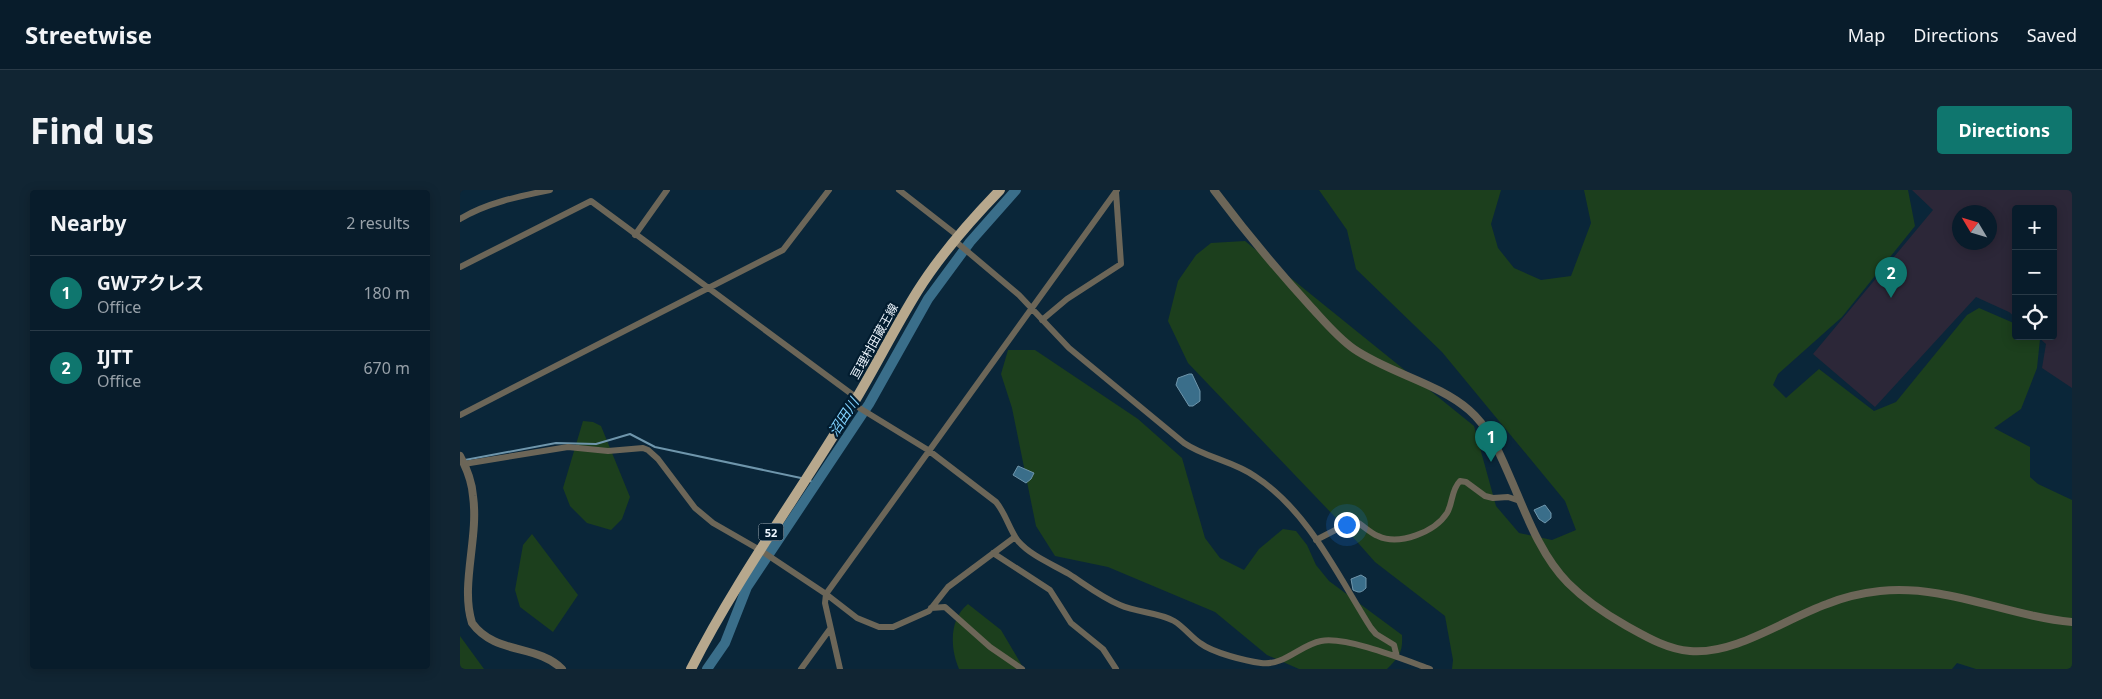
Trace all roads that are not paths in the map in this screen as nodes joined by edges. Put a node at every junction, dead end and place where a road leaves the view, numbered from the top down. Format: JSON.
{"nodes":[{"id":1,"x":550,"y":190,"type":"edge"},
{"id":2,"x":667,"y":190,"type":"edge"},
{"id":3,"x":829,"y":190,"type":"edge"},
{"id":4,"x":899,"y":190,"type":"edge"},
{"id":5,"x":1000,"y":190,"type":"edge"},
{"id":6,"x":1214,"y":190,"type":"edge"},
{"id":7,"x":1117,"y":191,"type":"edge"},
{"id":8,"x":460,"y":219,"type":"edge"},
{"id":9,"x":635,"y":235,"type":"junction"},
{"id":10,"x":957,"y":238,"type":"junction"},
{"id":11,"x":460,"y":267,"type":"edge"},
{"id":12,"x":709,"y":288,"type":"junction"},
{"id":13,"x":1031,"y":309,"type":"junction"},
{"id":14,"x":1042,"y":320,"type":"junction"},
{"id":15,"x":855,"y":401,"type":"junction"},
{"id":16,"x":460,"y":415,"type":"edge"},
{"id":17,"x":928,"y":450,"type":"junction"},
{"id":18,"x":462,"y":460,"type":"edge"},
{"id":19,"x":1520,"y":502,"type":"junction"},
{"id":20,"x":1016,"y":538,"type":"junction"},
{"id":21,"x":1316,"y":540,"type":"junction"},
{"id":22,"x":760,"y":550,"type":"junction"},
{"id":23,"x":994,"y":553,"type":"junction"},
{"id":24,"x":826,"y":594,"type":"junction"},
{"id":25,"x":931,"y":608,"type":"junction"},
{"id":26,"x":2072,"y":622,"type":"edge"},
{"id":27,"x":830,"y":629,"type":"junction"},
{"id":28,"x":1397,"y":657,"type":"junction"},
{"id":29,"x":562,"y":669,"type":"edge"},
{"id":30,"x":691,"y":669,"type":"edge"},
{"id":31,"x":800,"y":669,"type":"edge"},
{"id":32,"x":840,"y":669,"type":"edge"},
{"id":33,"x":1022,"y":669,"type":"edge"},
{"id":34,"x":1116,"y":669,"type":"edge"},
{"id":35,"x":1430,"y":669,"type":"edge"}],
"edges":[{"from":1,"to":8,"type":"street"},
{"from":2,"to":9,"type":"street"},
{"from":3,"to":12,"type":"street"},
{"from":4,"to":10,"type":"street"},
{"from":5,"to":10,"type":"main road","name":"亘理村田蔵王線","number":"52"},
{"from":6,"to":19,"type":"street"},
{"from":7,"to":13,"type":"street"},
{"from":7,"to":14,"type":"street"},
{"from":9,"to":11,"type":"street"},
{"from":9,"to":12,"type":"street"},
{"from":10,"to":13,"type":"street"},
{"from":10,"to":15,"type":"main road","name":"亘理村田蔵王線","number":"52"},
{"from":12,"to":15,"type":"street"},
{"from":12,"to":16,"type":"street"},
{"from":13,"to":14,"type":"street"},
{"from":13,"to":17,"type":"street"},
{"from":14,"to":21,"type":"street"},
{"from":15,"to":17,"type":"street"},
{"from":15,"to":22,"type":"main road","name":"亘理村田蔵王線","number":"52"},
{"from":17,"to":20,"type":"street"},
{"from":17,"to":24,"type":"street"},
{"from":18,"to":22,"type":"street"},
{"from":18,"to":29,"type":"street"},
{"from":19,"to":21,"type":"street"},
{"from":19,"to":26,"type":"street"},
{"from":20,"to":23,"type":"street"},
{"from":20,"to":28,"type":"street"},
{"from":21,"to":28,"type":"street"},
{"from":22,"to":24,"type":"street"},
{"from":22,"to":30,"type":"main road","name":"亘理村田蔵王線","number":"52"},
{"from":23,"to":25,"type":"street"},
{"from":23,"to":34,"type":"street"},
{"from":24,"to":25,"type":"street"},
{"from":24,"to":27,"type":"street"},
{"from":25,"to":33,"type":"street"},
{"from":27,"to":31,"type":"street"},
{"from":27,"to":32,"type":"street"},
{"from":28,"to":35,"type":"street"}]}
